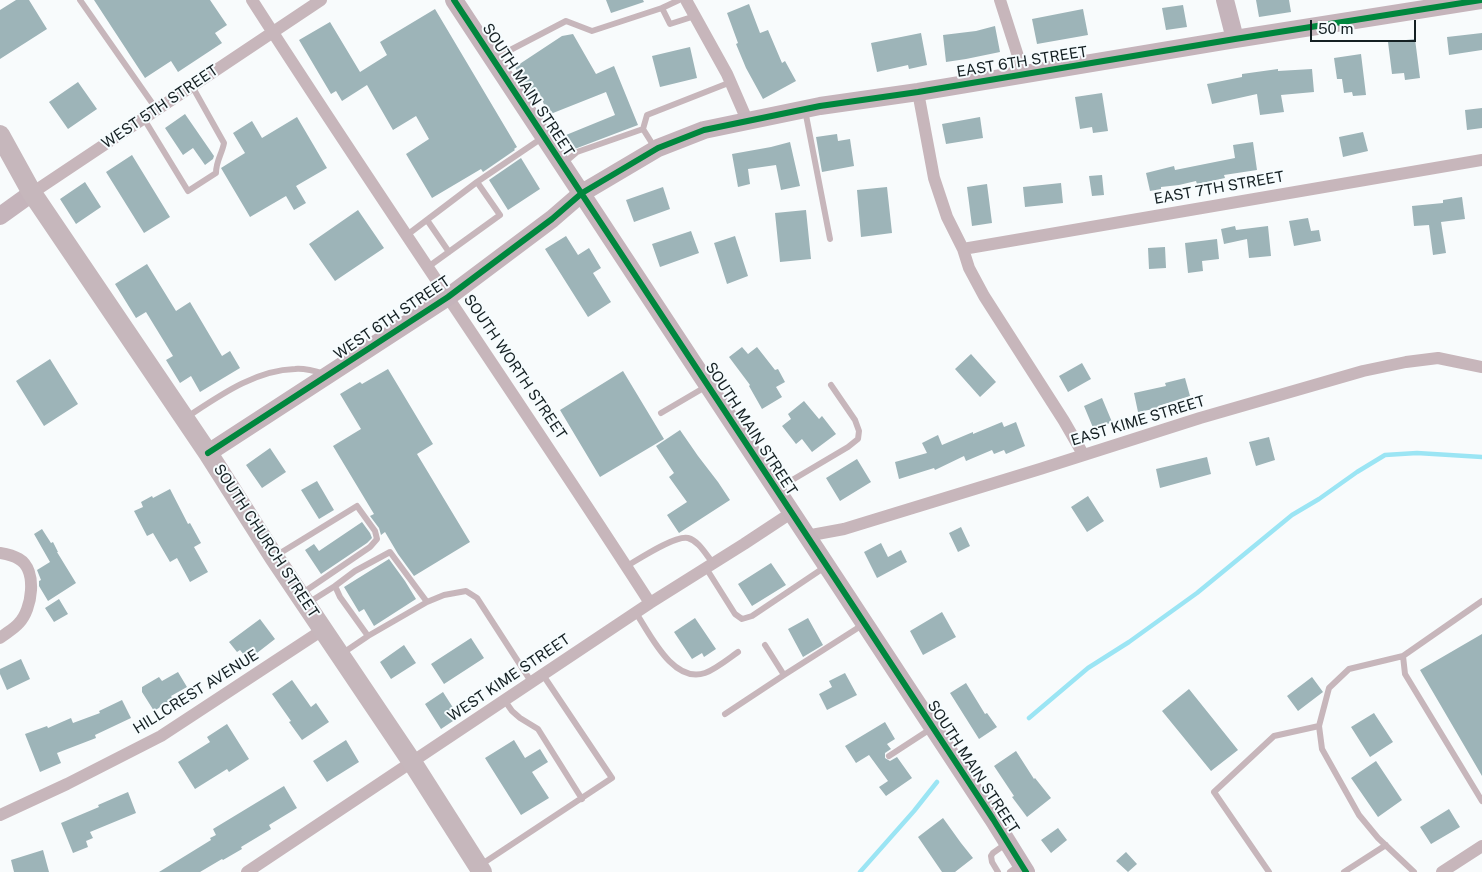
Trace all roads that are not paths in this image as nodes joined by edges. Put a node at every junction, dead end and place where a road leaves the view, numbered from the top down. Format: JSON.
{"nodes":[{"id":1,"x":80,"y":0,"type":"edge"},
{"id":2,"x":252,"y":0,"type":"edge"},
{"id":3,"x":321,"y":0,"type":"edge"},
{"id":4,"x":454,"y":0,"type":"edge"},
{"id":5,"x":679,"y":0,"type":"edge"},
{"id":6,"x":686,"y":0,"type":"edge"},
{"id":7,"x":1000,"y":0,"type":"edge"},
{"id":8,"x":1225,"y":0,"type":"edge"},
{"id":9,"x":1481,"y":0,"type":"edge"},
{"id":10,"x":662,"y":8,"type":"junction"},
{"id":11,"x":695,"y":16,"type":"junction"},
{"id":12,"x":273,"y":32,"type":"junction"},
{"id":13,"x":1235,"y":39,"type":"junction"},
{"id":14,"x":492,"y":59,"type":"junction"},
{"id":15,"x":1024,"y":75,"type":"junction"},
{"id":16,"x":731,"y":82,"type":"junction"},
{"id":17,"x":192,"y":86,"type":"junction"},
{"id":18,"x":918,"y":92,"type":"junction"},
{"id":19,"x":805,"y":109,"type":"junction"},
{"id":20,"x":157,"y":110,"type":"junction"},
{"id":21,"x":144,"y":119,"type":"junction"},
{"id":22,"x":747,"y":120,"type":"junction"},
{"id":23,"x":643,"y":129,"type":"junction"},
{"id":24,"x":0,"y":136,"type":"edge"},
{"id":25,"x":544,"y":137,"type":"junction"},
{"id":26,"x":0,"y":145,"type":"edge"},
{"id":27,"x":656,"y":150,"type":"junction"},
{"id":28,"x":1482,"y":160,"type":"edge"},
{"id":29,"x":562,"y":164,"type":"junction"},
{"id":30,"x":477,"y":182,"type":"junction"},
{"id":31,"x":32,"y":193,"type":"junction"},
{"id":32,"x":582,"y":193,"type":"junction"},
{"id":33,"x":0,"y":216,"type":"edge"},
{"id":34,"x":427,"y":220,"type":"junction"},
{"id":35,"x":407,"y":235,"type":"junction"},
{"id":36,"x":830,"y":239,"type":"dead end"},
{"id":37,"x":963,"y":249,"type":"junction"},
{"id":38,"x":449,"y":252,"type":"junction"},
{"id":39,"x":428,"y":267,"type":"junction"},
{"id":40,"x":448,"y":297,"type":"junction"},
{"id":41,"x":1482,"y":367,"type":"edge"},
{"id":42,"x":329,"y":375,"type":"junction"},
{"id":43,"x":708,"y":385,"type":"junction"},
{"id":44,"x":831,"y":385,"type":"dead end"},
{"id":45,"x":661,"y":414,"type":"dead end"},
{"id":46,"x":184,"y":419,"type":"junction"},
{"id":47,"x":208,"y":453,"type":"junction"},
{"id":48,"x":1083,"y":454,"type":"junction"},
{"id":49,"x":776,"y":489,"type":"junction"},
{"id":50,"x":791,"y":513,"type":"junction"},
{"id":51,"x":806,"y":536,"type":"junction"},
{"id":52,"x":0,"y":553,"type":"edge"},
{"id":53,"x":274,"y":557,"type":"junction"},
{"id":54,"x":627,"y":566,"type":"junction"},
{"id":55,"x":709,"y":566,"type":"junction"},
{"id":56,"x":827,"y":566,"type":"junction"},
{"id":57,"x":335,"y":586,"type":"junction"},
{"id":58,"x":303,"y":599,"type":"junction"},
{"id":59,"x":1482,"y":601,"type":"edge"},
{"id":60,"x":427,"y":602,"type":"junction"},
{"id":61,"x":650,"y":603,"type":"junction"},
{"id":62,"x":636,"y":613,"type":"junction"},
{"id":63,"x":865,"y":624,"type":"junction"},
{"id":64,"x":324,"y":629,"type":"junction"},
{"id":65,"x":368,"y":636,"type":"junction"},
{"id":66,"x":0,"y":638,"type":"edge"},
{"id":67,"x":765,"y":645,"type":"dead end"},
{"id":68,"x":738,"y":652,"type":"dead end"},
{"id":69,"x":340,"y":655,"type":"junction"},
{"id":70,"x":1403,"y":656,"type":"junction"},
{"id":71,"x":543,"y":675,"type":"junction"},
{"id":72,"x":784,"y":675,"type":"junction"},
{"id":73,"x":532,"y":683,"type":"junction"},
{"id":74,"x":505,"y":700,"type":"junction"},
{"id":75,"x":725,"y":714,"type":"dead end"},
{"id":76,"x":1319,"y":726,"type":"junction"},
{"id":77,"x":933,"y":727,"type":"junction"},
{"id":78,"x":889,"y":756,"type":"dead end"},
{"id":79,"x":412,"y":762,"type":"junction"},
{"id":80,"x":582,"y":798,"type":"junction"},
{"id":81,"x":1482,"y":801,"type":"edge"},
{"id":82,"x":0,"y":814,"type":"edge"},
{"id":83,"x":1008,"y":843,"type":"junction"},
{"id":84,"x":1386,"y":845,"type":"junction"},
{"id":85,"x":1482,"y":846,"type":"edge"},
{"id":86,"x":480,"y":869,"type":"edge"},
{"id":87,"x":1019,"y":869,"type":"edge"},
{"id":88,"x":246,"y":872,"type":"edge"},
{"id":89,"x":998,"y":872,"type":"edge"},
{"id":90,"x":1270,"y":872,"type":"edge"},
{"id":91,"x":1344,"y":872,"type":"edge"},
{"id":92,"x":1414,"y":872,"type":"edge"},
{"id":93,"x":1442,"y":872,"type":"edge"}],
"edges":[{"from":1,"to":20,"type":"lane"},
{"from":2,"to":12,"type":"street","name":"SOUTH WORTH STREET"},
{"from":3,"to":12,"type":"street","name":"WEST 5TH STREET"},
{"from":4,"to":14,"type":"street","name":"SOUTH MAIN STREET"},
{"from":5,"to":10,"type":"lane"},
{"from":6,"to":11,"type":"street"},
{"from":7,"to":15,"type":"street"},
{"from":8,"to":13,"type":"street"},
{"from":9,"to":13,"type":"street","name":"EAST 6TH STREET"},
{"from":10,"to":11,"type":"lane"},
{"from":10,"to":14,"type":"lane"},
{"from":11,"to":16,"type":"street"},
{"from":12,"to":17,"type":"street","name":"WEST 5TH STREET"},
{"from":12,"to":35,"type":"street","name":"SOUTH WORTH STREET"},
{"from":13,"to":15,"type":"street","name":"EAST 6TH STREET"},
{"from":14,"to":25,"type":"street","name":"SOUTH MAIN STREET"},
{"from":15,"to":18,"type":"street","name":"EAST 6TH STREET"},
{"from":16,"to":22,"type":"street"},
{"from":16,"to":23,"type":"lane"},
{"from":17,"to":20,"type":"street","name":"WEST 5TH STREET"},
{"from":17,"to":21,"type":"lane"},
{"from":18,"to":19,"type":"street","name":"EAST 6TH STREET"},
{"from":18,"to":37,"type":"street"},
{"from":19,"to":22,"type":"street","name":"EAST 6TH STREET"},
{"from":19,"to":36,"type":"lane"},
{"from":20,"to":21,"type":"street","name":"WEST 5TH STREET"},
{"from":21,"to":31,"type":"street","name":"WEST 5TH STREET"},
{"from":22,"to":27,"type":"street","name":"EAST 6TH STREET"},
{"from":23,"to":27,"type":"lane"},
{"from":23,"to":29,"type":"lane"},
{"from":24,"to":31,"type":"main road","name":"SOUTH CHURCH STREET"},
{"from":25,"to":29,"type":"street","name":"SOUTH MAIN STREET"},
{"from":25,"to":30,"type":"lane"},
{"from":26,"to":31,"type":"main road"},
{"from":27,"to":32,"type":"street","name":"EAST 6TH STREET"},
{"from":28,"to":37,"type":"street","name":"EAST 7TH STREET"},
{"from":29,"to":32,"type":"street","name":"SOUTH MAIN STREET"},
{"from":30,"to":34,"type":"lane"},
{"from":30,"to":38,"type":"lane"},
{"from":31,"to":33,"type":"street","name":"WEST 5TH STREET"},
{"from":31,"to":46,"type":"main road","name":"SOUTH CHURCH STREET"},
{"from":32,"to":40,"type":"street","name":"WEST 6TH STREET"},
{"from":32,"to":43,"type":"street","name":"SOUTH MAIN STREET"},
{"from":34,"to":35,"type":"lane"},
{"from":34,"to":38,"type":"lane"},
{"from":35,"to":39,"type":"street","name":"SOUTH WORTH STREET"},
{"from":37,"to":48,"type":"street"},
{"from":38,"to":39,"type":"lane"},
{"from":39,"to":40,"type":"street","name":"SOUTH WORTH STREET"},
{"from":40,"to":42,"type":"street","name":"WEST 6TH STREET"},
{"from":40,"to":54,"type":"street","name":"SOUTH WORTH STREET"},
{"from":41,"to":48,"type":"street","name":"EAST KIME STREET"},
{"from":42,"to":46,"type":"lane"},
{"from":42,"to":47,"type":"street","name":"WEST 6TH STREET"},
{"from":43,"to":45,"type":"lane"},
{"from":43,"to":49,"type":"street","name":"SOUTH MAIN STREET"},
{"from":44,"to":49,"type":"lane"},
{"from":46,"to":47,"type":"main road","name":"SOUTH CHURCH STREET"},
{"from":47,"to":53,"type":"main road","name":"SOUTH CHURCH STREET"},
{"from":48,"to":51,"type":"street","name":"EAST KIME STREET"},
{"from":49,"to":50,"type":"street","name":"SOUTH MAIN STREET"},
{"from":50,"to":51,"type":"street","name":"SOUTH MAIN STREET"},
{"from":50,"to":55,"type":"street","name":"WEST KIME STREET"},
{"from":51,"to":56,"type":"street","name":"SOUTH MAIN STREET"},
{"from":52,"to":66,"type":"street"},
{"from":53,"to":58,"type":"main road","name":"SOUTH CHURCH STREET"},
{"from":53,"to":58,"type":"lane"},
{"from":54,"to":55,"type":"lane"},
{"from":54,"to":61,"type":"street","name":"SOUTH WORTH STREET"},
{"from":55,"to":56,"type":"lane"},
{"from":55,"to":61,"type":"street","name":"WEST KIME STREET"},
{"from":56,"to":63,"type":"street","name":"SOUTH MAIN STREET"},
{"from":57,"to":58,"type":"lane"},
{"from":57,"to":60,"type":"lane"},
{"from":57,"to":65,"type":"lane"},
{"from":58,"to":64,"type":"main road","name":"SOUTH CHURCH STREET"},
{"from":59,"to":70,"type":"lane"},
{"from":60,"to":65,"type":"lane"},
{"from":60,"to":73,"type":"lane"},
{"from":61,"to":62,"type":"street","name":"WEST KIME STREET"},
{"from":62,"to":68,"type":"lane"},
{"from":62,"to":71,"type":"street","name":"WEST KIME STREET"},
{"from":63,"to":72,"type":"lane"},
{"from":63,"to":77,"type":"street","name":"SOUTH MAIN STREET"},
{"from":64,"to":69,"type":"main road","name":"SOUTH CHURCH STREET"},
{"from":64,"to":82,"type":"street","name":"HILLCREST AVENUE"},
{"from":65,"to":69,"type":"lane"},
{"from":67,"to":72,"type":"lane"},
{"from":69,"to":79,"type":"main road","name":"SOUTH CHURCH STREET"},
{"from":70,"to":76,"type":"lane"},
{"from":70,"to":81,"type":"lane"},
{"from":71,"to":73,"type":"street","name":"WEST KIME STREET"},
{"from":71,"to":80,"type":"lane"},
{"from":72,"to":75,"type":"lane"},
{"from":73,"to":74,"type":"street","name":"WEST KIME STREET"},
{"from":74,"to":79,"type":"street","name":"WEST KIME STREET"},
{"from":74,"to":80,"type":"lane"},
{"from":76,"to":84,"type":"lane"},
{"from":76,"to":90,"type":"lane"},
{"from":77,"to":78,"type":"lane"},
{"from":77,"to":83,"type":"street","name":"SOUTH MAIN STREET"},
{"from":79,"to":86,"type":"main road","name":"SOUTH CHURCH STREET"},
{"from":79,"to":88,"type":"street","name":"WEST KIME STREET"},
{"from":80,"to":86,"type":"lane"},
{"from":83,"to":87,"type":"street","name":"SOUTH MAIN STREET"},
{"from":83,"to":89,"type":"lane"},
{"from":84,"to":91,"type":"lane"},
{"from":84,"to":92,"type":"lane"},
{"from":85,"to":93,"type":"street"}]}
